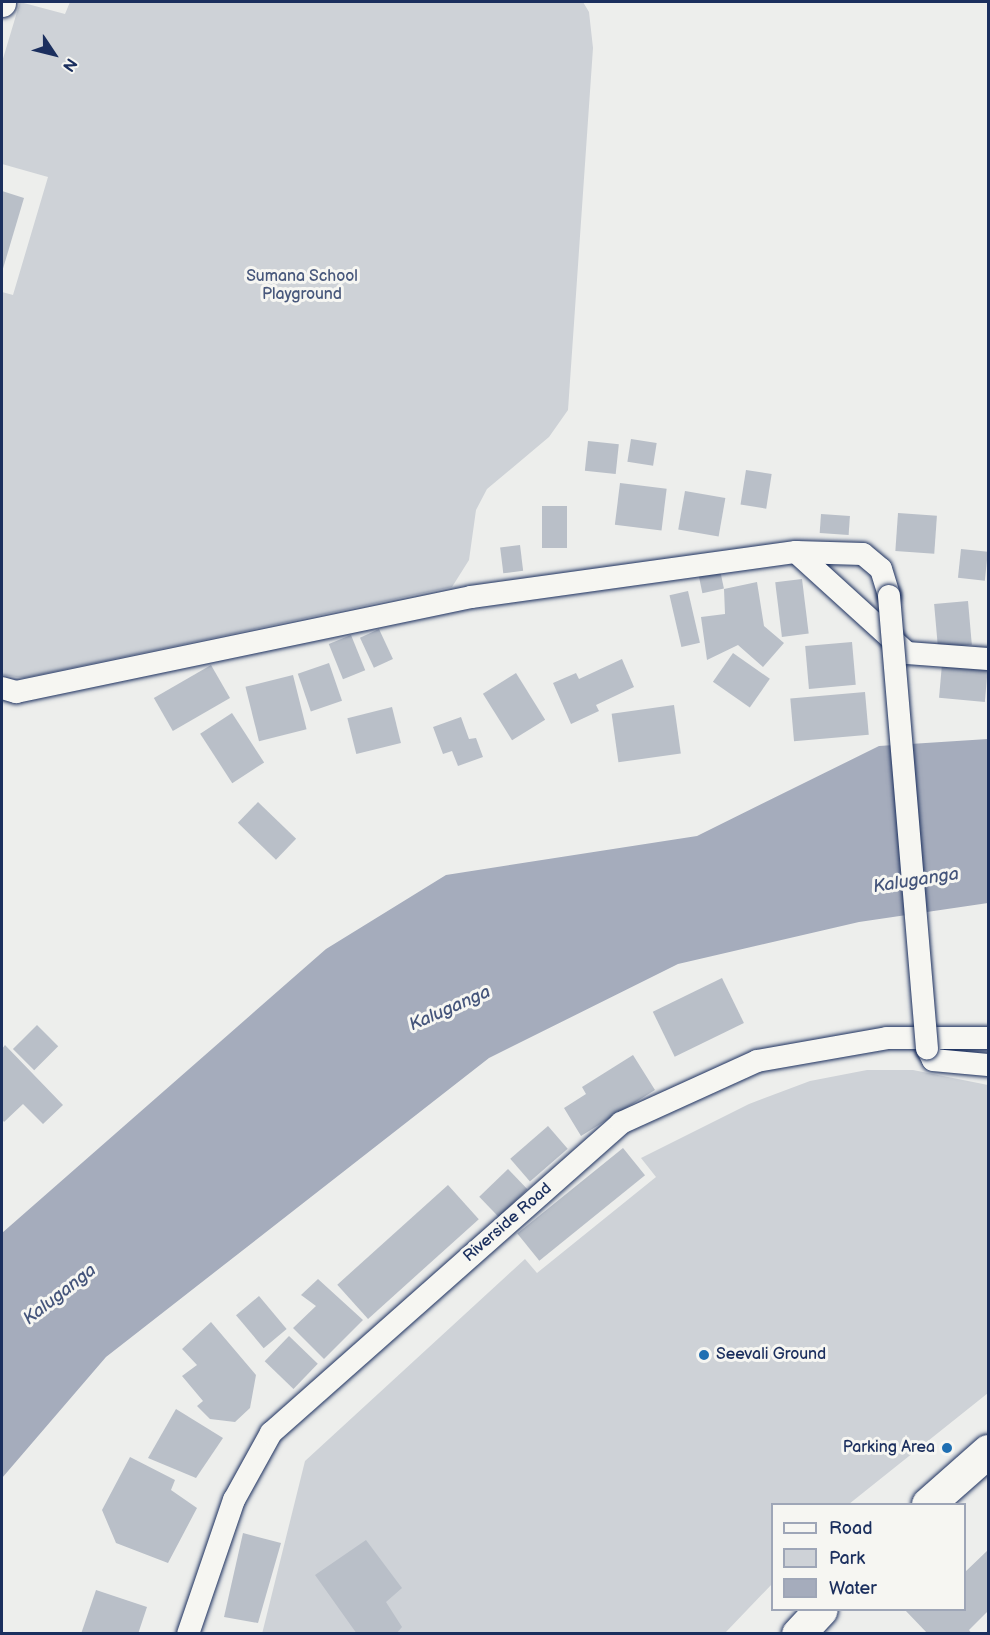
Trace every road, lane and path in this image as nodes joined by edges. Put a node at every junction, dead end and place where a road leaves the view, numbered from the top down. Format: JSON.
{"nodes":[{"id":1,"x":796,"y":552,"type":"junction"},
{"id":2,"x":988,"y":659,"type":"edge"},
{"id":3,"x":2,"y":687,"type":"edge"},
{"id":4,"x":988,"y":1038,"type":"edge"},
{"id":5,"x":988,"y":1065,"type":"edge"},
{"id":6,"x":988,"y":1451,"type":"edge"},
{"id":7,"x":929,"y":1503,"type":"edge"},
{"id":8,"x":819,"y":1611,"type":"edge"},
{"id":9,"x":188,"y":1634,"type":"edge"},
{"id":10,"x":798,"y":1634,"type":"edge"}],
"edges":[{"from":1,"to":2,"type":"street"},
{"from":1,"to":3,"type":"street"},
{"from":1,"to":5,"type":"street","bridge":true},
{"from":4,"to":9,"type":"street","name":"Riverside Road"},
{"from":6,"to":7,"type":"main road"},
{"from":8,"to":10,"type":"main road"}]}
